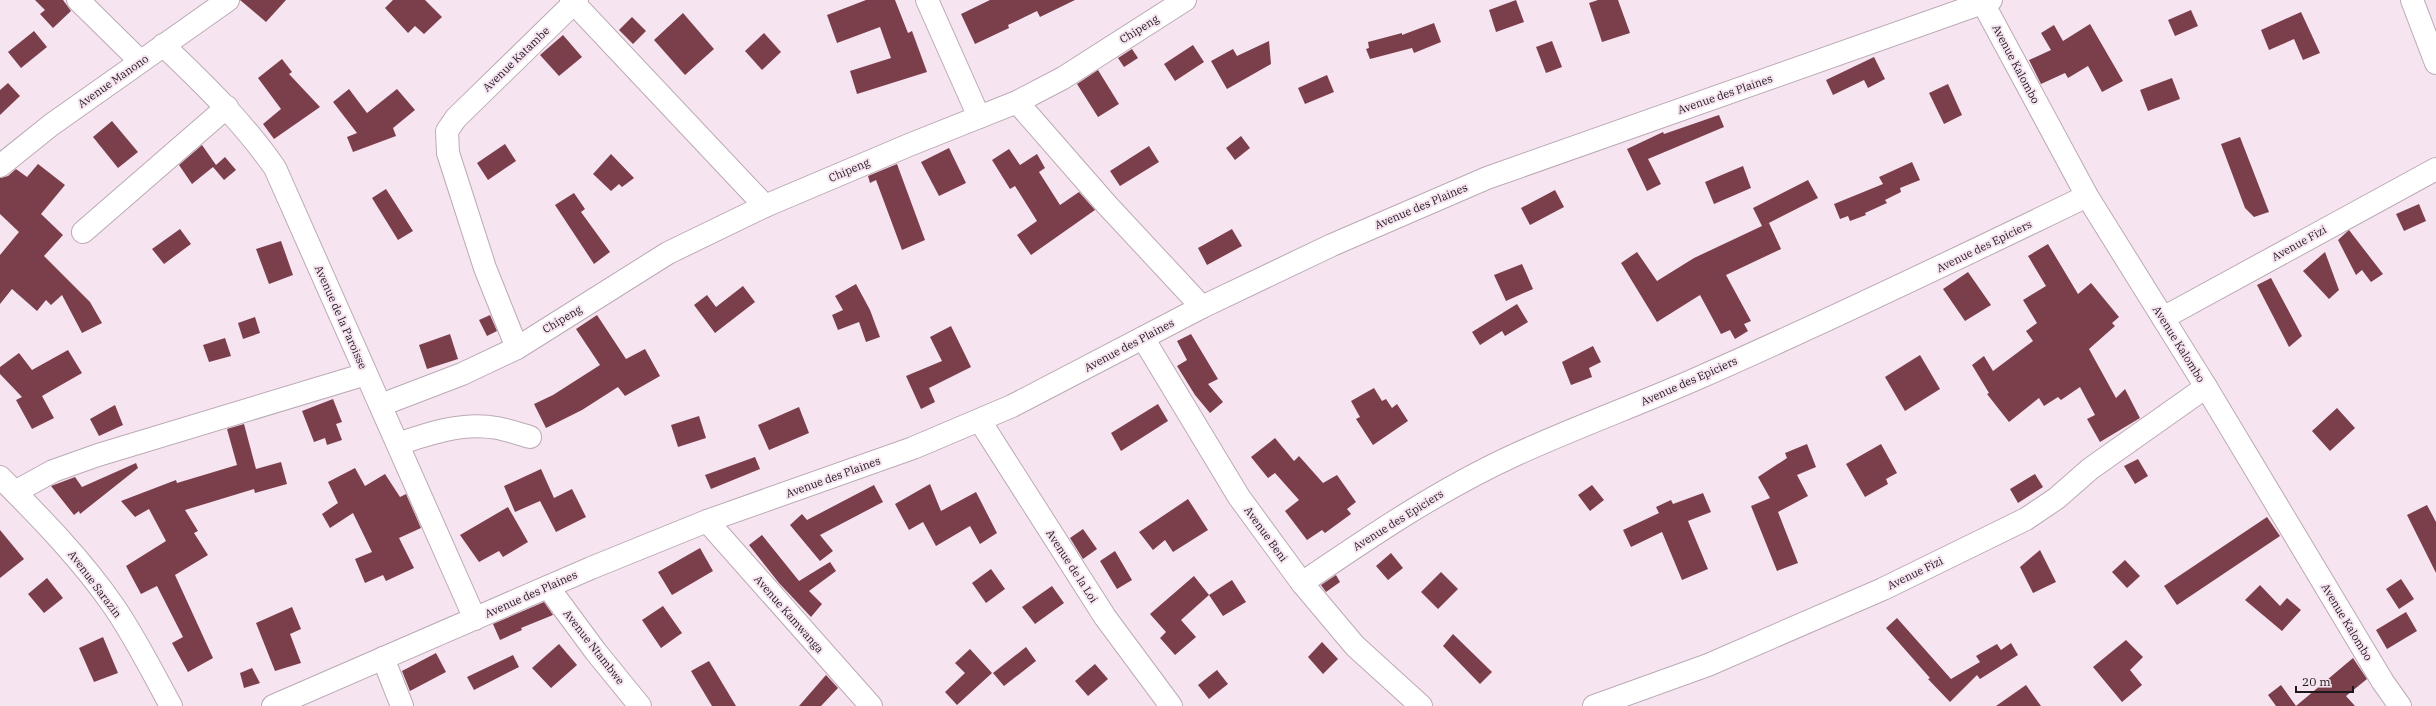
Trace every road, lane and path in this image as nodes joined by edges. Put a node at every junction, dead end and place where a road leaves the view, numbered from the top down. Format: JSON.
{"nodes":[{"id":1,"x":78,"y":0,"type":"edge"},
{"id":2,"x":228,"y":0,"type":"edge"},
{"id":3,"x":927,"y":0,"type":"edge"},
{"id":4,"x":1185,"y":0,"type":"edge"},
{"id":5,"x":2412,"y":0,"type":"edge"},
{"id":6,"x":574,"y":1,"type":"edge"},
{"id":7,"x":1987,"y":1,"type":"edge"},
{"id":8,"x":163,"y":45,"type":"junction"},
{"id":9,"x":140,"y":61,"type":"junction"},
{"id":10,"x":2436,"y":63,"type":"edge"},
{"id":11,"x":1017,"y":102,"type":"junction"},
{"id":12,"x":227,"y":107,"type":"junction"},
{"id":13,"x":979,"y":117,"type":"junction"},
{"id":14,"x":0,"y":166,"type":"edge"},
{"id":15,"x":2436,"y":169,"type":"edge"},
{"id":16,"x":2087,"y":196,"type":"junction"},
{"id":17,"x":765,"y":206,"type":"junction"},
{"id":18,"x":83,"y":232,"type":"dead end"},
{"id":19,"x":1202,"y":307,"type":"junction"},
{"id":20,"x":2163,"y":318,"type":"junction"},
{"id":21,"x":1143,"y":338,"type":"junction"},
{"id":22,"x":517,"y":348,"type":"junction"},
{"id":23,"x":366,"y":374,"type":"junction"},
{"id":24,"x":2206,"y":386,"type":"junction"},
{"id":25,"x":381,"y":405,"type":"junction"},
{"id":26,"x":980,"y":421,"type":"junction"},
{"id":27,"x":530,"y":437,"type":"dead end"},
{"id":28,"x":398,"y":444,"type":"junction"},
{"id":29,"x":0,"y":477,"type":"edge"},
{"id":30,"x":15,"y":492,"type":"junction"},
{"id":31,"x":707,"y":521,"type":"junction"},
{"id":32,"x":1302,"y":583,"type":"junction"},
{"id":33,"x":548,"y":587,"type":"junction"},
{"id":34,"x":475,"y":619,"type":"junction"},
{"id":35,"x":383,"y":658,"type":"junction"},
{"id":36,"x":2383,"y":682,"type":"junction"},
{"id":37,"x":861,"y":703,"type":"edge"},
{"id":38,"x":171,"y":706,"type":"edge"},
{"id":39,"x":273,"y":706,"type":"edge"},
{"id":40,"x":402,"y":706,"type":"edge"},
{"id":41,"x":640,"y":706,"type":"edge"},
{"id":42,"x":1171,"y":706,"type":"edge"},
{"id":43,"x":1421,"y":706,"type":"edge"},
{"id":44,"x":1594,"y":706,"type":"edge"},
{"id":45,"x":2381,"y":706,"type":"edge"},
{"id":46,"x":2400,"y":706,"type":"edge"}],
"edges":[{"from":1,"to":9,"type":"street"},
{"from":2,"to":8,"type":"street","name":"Avenue Manono"},
{"from":3,"to":13,"type":"street"},
{"from":4,"to":11,"type":"street","name":"Chipeng"},
{"from":5,"to":10,"type":"street"},
{"from":6,"to":17,"type":"street"},
{"from":6,"to":22,"type":"street","name":"Avenue Katambe"},
{"from":7,"to":16,"type":"street","name":"Avenue Kalombo"},
{"from":7,"to":19,"type":"street","name":"Avenue des Plaines"},
{"from":8,"to":9,"type":"street","name":"Avenue Manono"},
{"from":8,"to":12,"type":"street","name":"Avenue de la Paroisse"},
{"from":9,"to":14,"type":"street","name":"Avenue Manono"},
{"from":11,"to":13,"type":"street","name":"Chipeng"},
{"from":11,"to":19,"type":"street"},
{"from":12,"to":18,"type":"street"},
{"from":12,"to":23,"type":"street","name":"Avenue de la Paroisse"},
{"from":13,"to":17,"type":"street","name":"Chipeng"},
{"from":15,"to":20,"type":"street","name":"Avenue Fizi"},
{"from":16,"to":20,"type":"street","name":"Avenue Kalombo"},
{"from":16,"to":32,"type":"street","name":"Avenue des Epiciers"},
{"from":17,"to":22,"type":"street","name":"Chipeng"},
{"from":19,"to":21,"type":"street","name":"Avenue des Plaines"},
{"from":20,"to":24,"type":"street","name":"Avenue Kalombo"},
{"from":21,"to":26,"type":"street","name":"Avenue des Plaines"},
{"from":21,"to":32,"type":"street","name":"Avenue Beni"},
{"from":22,"to":25,"type":"street","name":"Chipeng"},
{"from":23,"to":25,"type":"street","name":"Avenue de la Paroisse"},
{"from":23,"to":30,"type":"street"},
{"from":24,"to":36,"type":"street","name":"Avenue Kalombo"},
{"from":24,"to":44,"type":"street","name":"Avenue Fizi"},
{"from":25,"to":28,"type":"street","name":"Avenue de la Paroisse"},
{"from":26,"to":31,"type":"street","name":"Avenue des Plaines"},
{"from":26,"to":42,"type":"street","name":"Avenue de la Loi"},
{"from":27,"to":28,"type":"street"},
{"from":28,"to":34,"type":"street","name":"Avenue de la Paroisse"},
{"from":29,"to":30,"type":"street","name":"Avenue Sarazin"},
{"from":30,"to":38,"type":"street","name":"Avenue Sarazin"},
{"from":31,"to":33,"type":"street","name":"Avenue des Plaines"},
{"from":31,"to":37,"type":"street","name":"Avenue Kamwanga"},
{"from":32,"to":43,"type":"street","name":"Avenue Beni"},
{"from":33,"to":34,"type":"street","name":"Avenue des Plaines"},
{"from":33,"to":41,"type":"street","name":"Avenue Ntambwe"},
{"from":34,"to":35,"type":"street","name":"Avenue des Plaines"},
{"from":35,"to":39,"type":"street","name":"Avenue des Plaines"},
{"from":35,"to":40,"type":"street"},
{"from":36,"to":45,"type":"street"},
{"from":36,"to":46,"type":"street","name":"Avenue Kalombo"}]}
